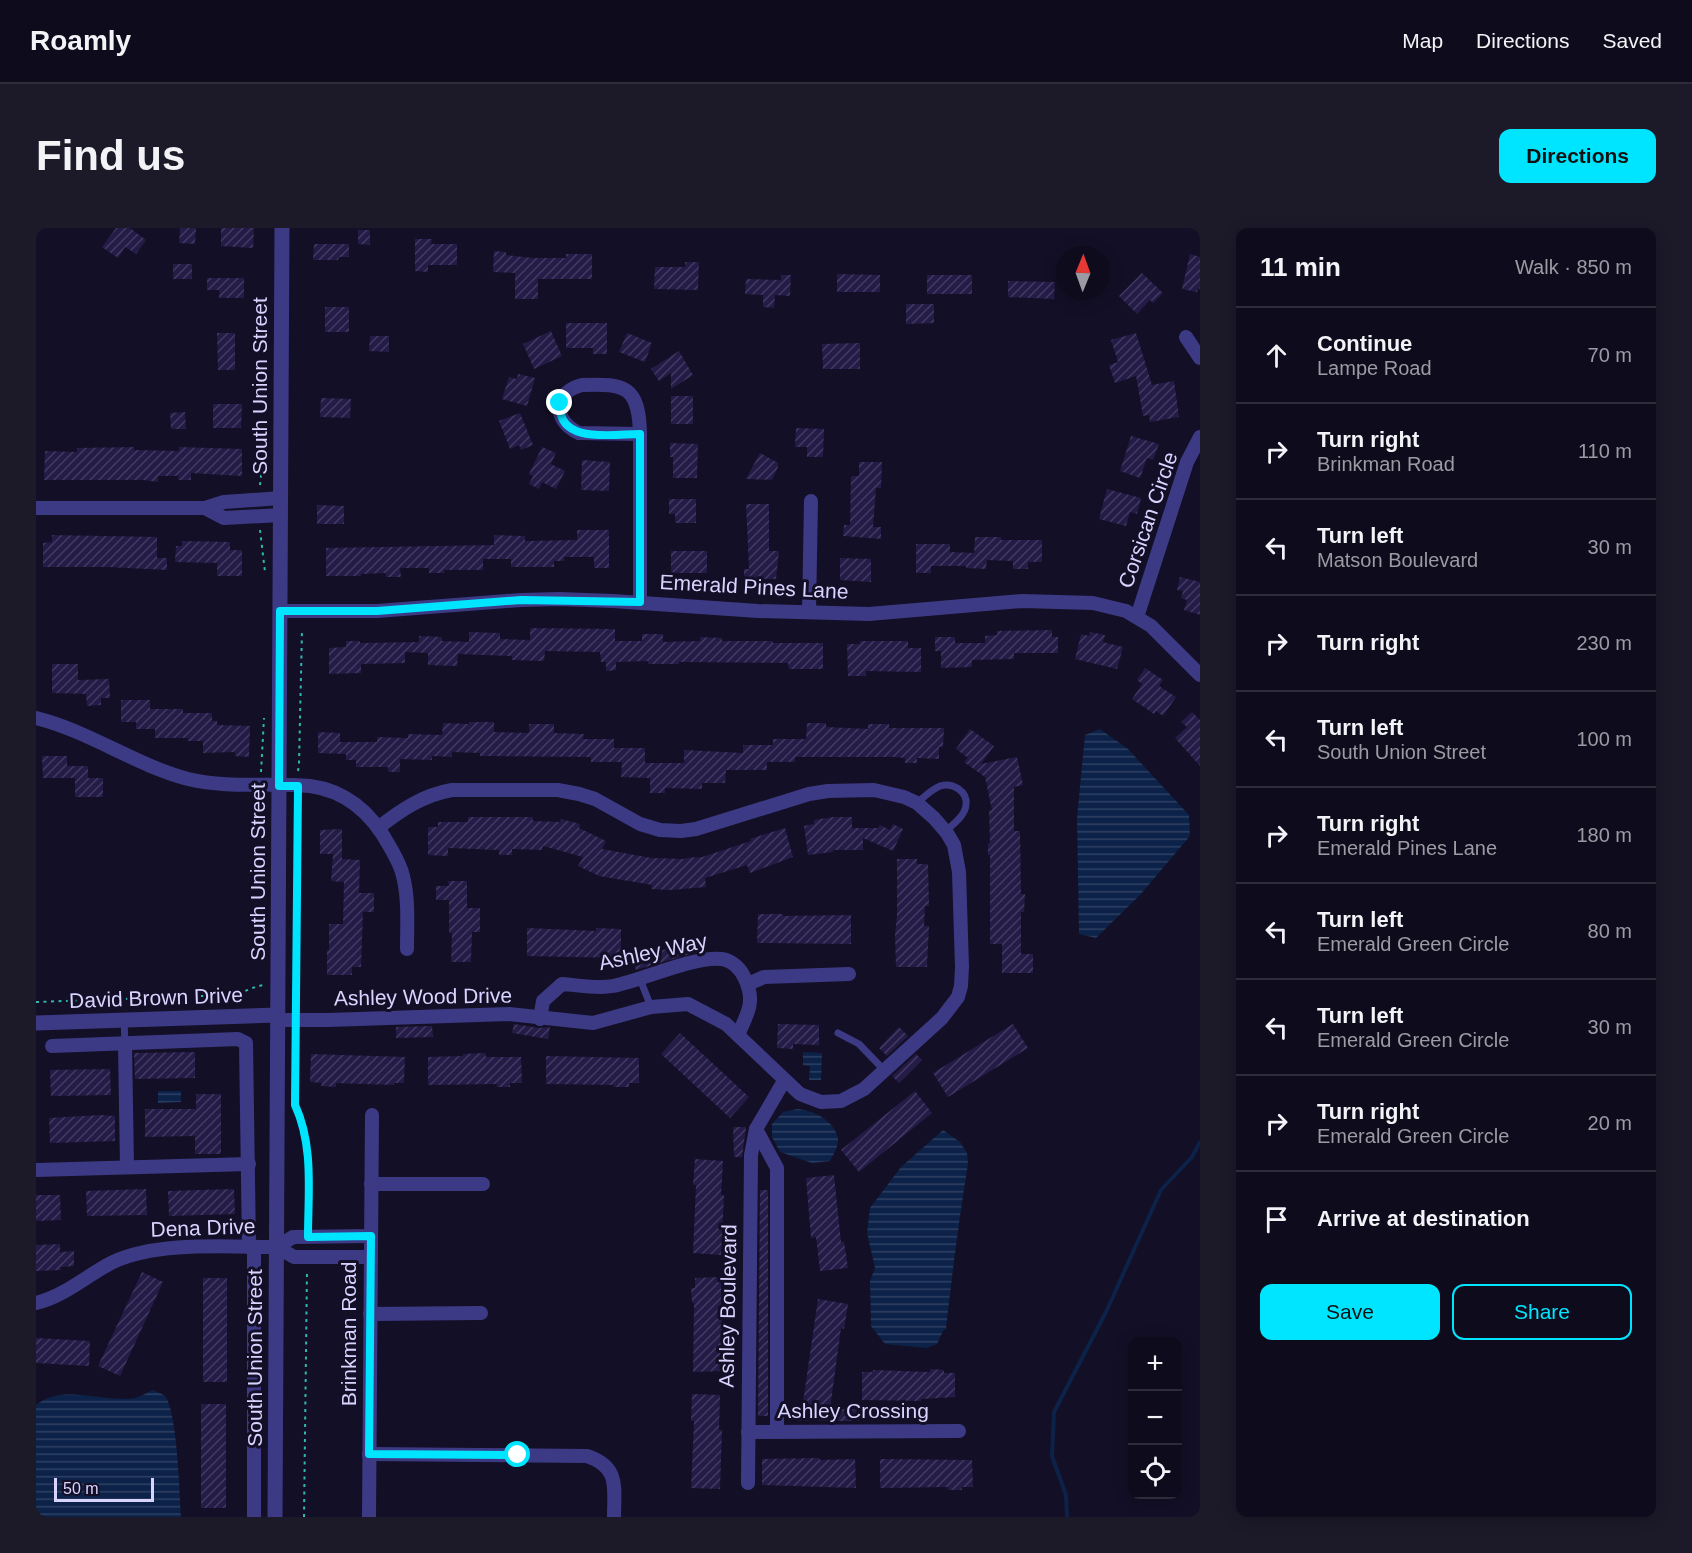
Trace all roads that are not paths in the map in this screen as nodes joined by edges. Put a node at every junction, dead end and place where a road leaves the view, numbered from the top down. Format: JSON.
{"nodes":[{"id":1,"x":282,"y":228,"type":"edge"},
{"id":2,"x":1186,"y":338,"type":"dead end"},
{"id":3,"x":1200,"y":358,"type":"edge"},
{"id":4,"x":640,"y":434,"type":"junction"},
{"id":5,"x":1200,"y":437,"type":"edge"},
{"id":6,"x":281,"y":498,"type":"junction"},
{"id":7,"x":811,"y":501,"type":"dead end"},
{"id":8,"x":36,"y":508,"type":"edge"},
{"id":9,"x":205,"y":508,"type":"junction"},
{"id":10,"x":281,"y":515,"type":"junction"},
{"id":11,"x":640,"y":602,"type":"junction"},
{"id":12,"x":280,"y":611,"type":"junction"},
{"id":13,"x":809,"y":612,"type":"junction"},
{"id":14,"x":1137,"y":617,"type":"junction"},
{"id":15,"x":1200,"y":675,"type":"edge"},
{"id":16,"x":36,"y":718,"type":"edge"},
{"id":17,"x":279,"y":786,"type":"junction"},
{"id":18,"x":917,"y":803,"type":"junction"},
{"id":19,"x":378,"y":828,"type":"junction"},
{"id":20,"x":946,"y":831,"type":"junction"},
{"id":21,"x":407,"y":949,"type":"dead end"},
{"id":22,"x":849,"y":974,"type":"dead end"},
{"id":23,"x":640,"y":978,"type":"junction"},
{"id":24,"x":748,"y":984,"type":"junction"},
{"id":25,"x":651,"y":1007,"type":"junction"},
{"id":26,"x":278,"y":1017,"type":"junction"},
{"id":27,"x":540,"y":1019,"type":"junction"},
{"id":28,"x":124,"y":1020,"type":"junction"},
{"id":29,"x":36,"y":1023,"type":"edge"},
{"id":30,"x":838,"y":1033,"type":"dead end"},
{"id":31,"x":738,"y":1035,"type":"junction"},
{"id":32,"x":125,"y":1043,"type":"junction"},
{"id":33,"x":52,"y":1046,"type":"dead end"},
{"id":34,"x":884,"y":1070,"type":"junction"},
{"id":35,"x":784,"y":1081,"type":"junction"},
{"id":36,"x":372,"y":1115,"type":"dead end"},
{"id":37,"x":756,"y":1129,"type":"junction"},
{"id":38,"x":249,"y":1164,"type":"junction"},
{"id":39,"x":128,"y":1167,"type":"junction"},
{"id":40,"x":36,"y":1170,"type":"edge"},
{"id":41,"x":371,"y":1184,"type":"junction"},
{"id":42,"x":483,"y":1184,"type":"dead end"},
{"id":43,"x":371,"y":1236,"type":"junction"},
{"id":44,"x":252,"y":1247,"type":"junction"},
{"id":45,"x":277,"y":1247,"type":"junction"},
{"id":46,"x":371,"y":1257,"type":"junction"},
{"id":47,"x":36,"y":1303,"type":"edge"},
{"id":48,"x":481,"y":1313,"type":"dead end"},
{"id":49,"x":370,"y":1314,"type":"junction"},
{"id":50,"x":959,"y":1431,"type":"dead end"},
{"id":51,"x":748,"y":1432,"type":"junction"},
{"id":52,"x":777,"y":1432,"type":"junction"},
{"id":53,"x":369,"y":1454,"type":"junction"},
{"id":54,"x":748,"y":1483,"type":"dead end"},
{"id":55,"x":254,"y":1517,"type":"edge"},
{"id":56,"x":275,"y":1517,"type":"edge"},
{"id":57,"x":369,"y":1517,"type":"edge"},
{"id":58,"x":614,"y":1517,"type":"edge"}],
"edges":[{"from":1,"to":6,"type":"street","name":"South Union Street"},
{"from":2,"to":3,"type":"street"},
{"from":4,"to":4,"type":"street"},
{"from":4,"to":11,"type":"street"},
{"from":5,"to":14,"type":"street","name":"Corsican Circle"},
{"from":6,"to":9,"type":"street"},
{"from":6,"to":10,"type":"street","name":"South Union Street"},
{"from":7,"to":13,"type":"street"},
{"from":8,"to":9,"type":"street"},
{"from":9,"to":10,"type":"street"},
{"from":10,"to":12,"type":"street","name":"South Union Street"},
{"from":11,"to":12,"type":"street","name":"Emerald Pines Lane"},
{"from":11,"to":13,"type":"street","name":"Emerald Pines Lane"},
{"from":12,"to":17,"type":"street","name":"South Union Street"},
{"from":13,"to":14,"type":"street","name":"Emerald Pines Lane"},
{"from":14,"to":15,"type":"street","name":"Emerald Pines Lane"},
{"from":16,"to":17,"type":"street"},
{"from":17,"to":19,"type":"street"},
{"from":17,"to":26,"type":"street","name":"South Union Street"},
{"from":18,"to":19,"type":"street"},
{"from":18,"to":20,"type":"street"},
{"from":18,"to":20,"type":"lane"},
{"from":19,"to":21,"type":"street"},
{"from":20,"to":34,"type":"street","name":"Ashley Wood Drive"},
{"from":22,"to":24,"type":"street"},
{"from":23,"to":24,"type":"street","name":"Ashley Way"},
{"from":23,"to":25,"type":"lane"},
{"from":23,"to":27,"type":"street","name":"Ashley Way"},
{"from":24,"to":31,"type":"street"},
{"from":25,"to":27,"type":"street","name":"Ashley Wood Drive"},
{"from":25,"to":31,"type":"street","name":"Ashley Wood Drive"},
{"from":26,"to":27,"type":"street","name":"Ashley Wood Drive"},
{"from":26,"to":28,"type":"street","name":"David Brown Drive"},
{"from":26,"to":45,"type":"street","name":"South Union Street"},
{"from":28,"to":29,"type":"street","name":"David Brown Drive"},
{"from":28,"to":32,"type":"lane"},
{"from":30,"to":34,"type":"lane"},
{"from":31,"to":35,"type":"street","name":"Ashley Wood Drive"},
{"from":32,"to":33,"type":"street"},
{"from":32,"to":38,"type":"street","name":"South Union Street"},
{"from":32,"to":39,"type":"street"},
{"from":34,"to":35,"type":"street","name":"Ashley Wood Drive"},
{"from":35,"to":37,"type":"street","name":"Ashley Boulevard"},
{"from":36,"to":41,"type":"street","name":"Brinkman Road"},
{"from":37,"to":51,"type":"street","name":"Ashley Boulevard"},
{"from":37,"to":52,"type":"street"},
{"from":38,"to":39,"type":"street"},
{"from":38,"to":44,"type":"street","name":"South Union Street"},
{"from":39,"to":40,"type":"street"},
{"from":41,"to":42,"type":"street"},
{"from":41,"to":43,"type":"street","name":"Brinkman Road"},
{"from":43,"to":45,"type":"street"},
{"from":43,"to":46,"type":"street","name":"Brinkman Road"},
{"from":44,"to":45,"type":"street","name":"Dena Drive"},
{"from":44,"to":47,"type":"street","name":"Dena Drive"},
{"from":44,"to":55,"type":"street","name":"South Union Street"},
{"from":45,"to":46,"type":"street"},
{"from":45,"to":56,"type":"street","name":"South Union Street"},
{"from":46,"to":49,"type":"street","name":"Brinkman Road"},
{"from":48,"to":49,"type":"street"},
{"from":49,"to":53,"type":"street","name":"Brinkman Road"},
{"from":50,"to":52,"type":"street","name":"Ashley Crossing"},
{"from":51,"to":52,"type":"street","name":"Ashley Crossing"},
{"from":51,"to":54,"type":"street","name":"Ashley Boulevard"},
{"from":53,"to":57,"type":"street","name":"Brinkman Road"},
{"from":53,"to":58,"type":"street"}]}
